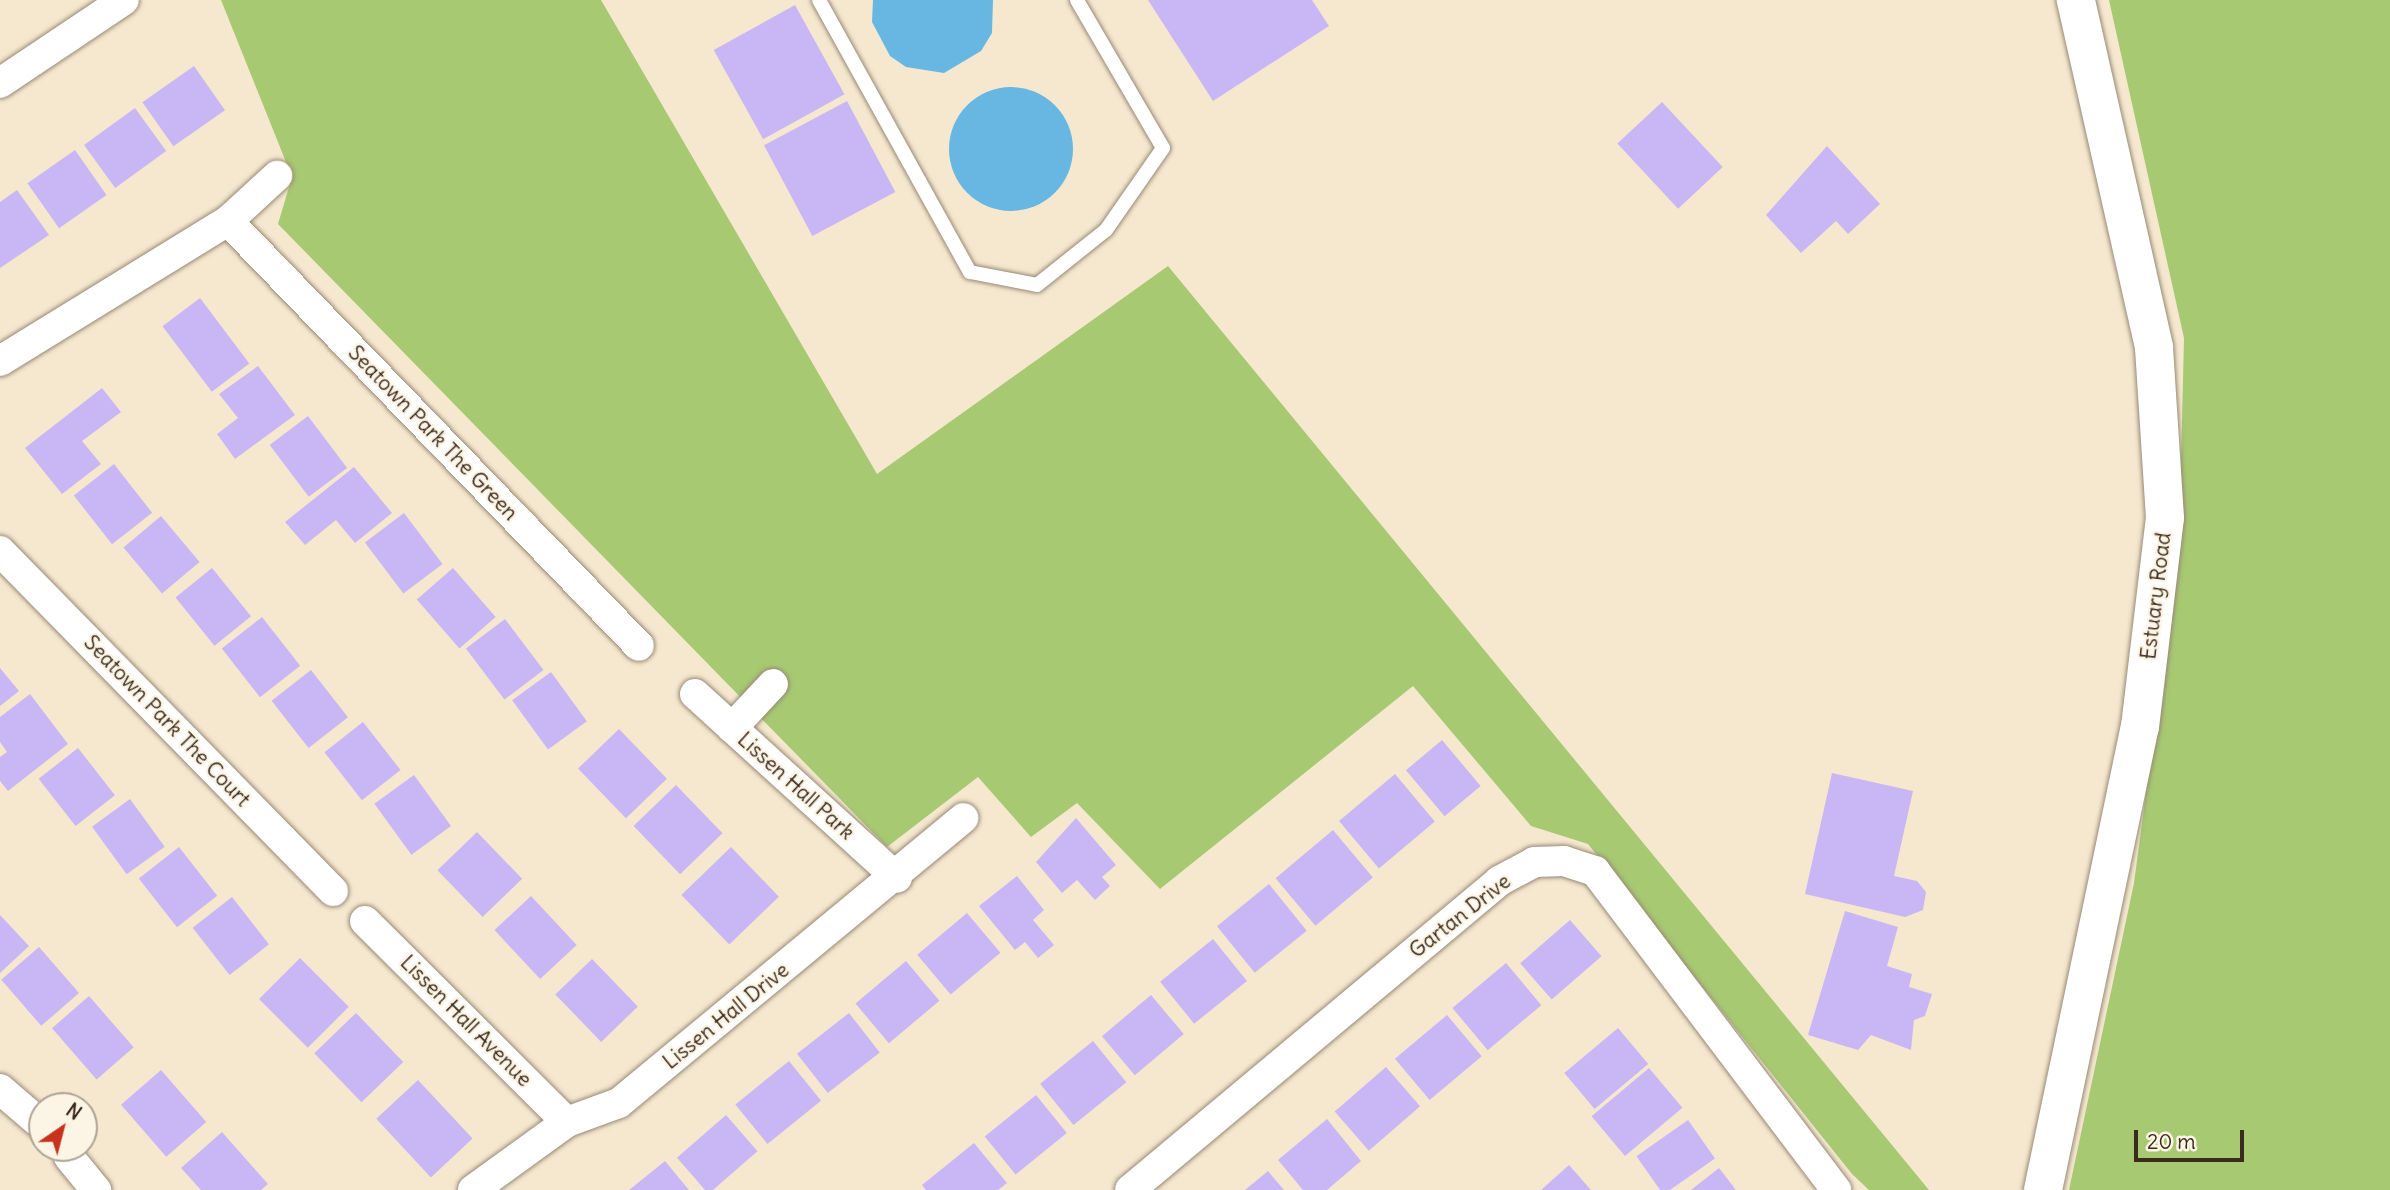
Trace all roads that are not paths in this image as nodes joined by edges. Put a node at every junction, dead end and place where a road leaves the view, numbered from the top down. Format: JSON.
{"nodes":[{"id":1,"x":124,"y":0,"type":"edge"},
{"id":2,"x":819,"y":0,"type":"edge"},
{"id":3,"x":1077,"y":0,"type":"edge"},
{"id":4,"x":2076,"y":0,"type":"edge"},
{"id":5,"x":0,"y":83,"type":"edge"},
{"id":6,"x":278,"y":176,"type":"dead end"},
{"id":7,"x":228,"y":221,"type":"junction"},
{"id":8,"x":0,"y":360,"type":"edge"},
{"id":9,"x":0,"y":551,"type":"edge"},
{"id":10,"x":639,"y":646,"type":"dead end"},
{"id":11,"x":773,"y":684,"type":"dead end"},
{"id":12,"x":695,"y":694,"type":"dead end"},
{"id":13,"x":732,"y":728,"type":"junction"},
{"id":14,"x":964,"y":818,"type":"dead end"},
{"id":15,"x":897,"y":878,"type":"junction"},
{"id":16,"x":333,"y":891,"type":"dead end"},
{"id":17,"x":365,"y":921,"type":"dead end"},
{"id":18,"x":0,"y":1089,"type":"edge"},
{"id":19,"x":28,"y":1113,"type":"edge"},
{"id":20,"x":566,"y":1122,"type":"junction"},
{"id":21,"x":73,"y":1162,"type":"edge"},
{"id":22,"x":96,"y":1190,"type":"edge"},
{"id":23,"x":473,"y":1190,"type":"edge"},
{"id":24,"x":1130,"y":1190,"type":"edge"},
{"id":25,"x":1836,"y":1190,"type":"edge"},
{"id":26,"x":2043,"y":1190,"type":"edge"}],
"edges":[{"from":1,"to":5,"type":"street"},
{"from":2,"to":3,"type":"lane"},
{"from":4,"to":26,"type":"street","name":"Estuary Road"},
{"from":6,"to":7,"type":"street"},
{"from":7,"to":8,"type":"street"},
{"from":7,"to":10,"type":"street","name":"Seatown Park The Green"},
{"from":9,"to":16,"type":"street","name":"Seatown Park The Court"},
{"from":11,"to":13,"type":"street"},
{"from":12,"to":13,"type":"street","name":"Lissen Hall Park"},
{"from":13,"to":15,"type":"street","name":"Lissen Hall Park"},
{"from":14,"to":15,"type":"street","name":"Lissen Hall Drive"},
{"from":15,"to":20,"type":"street","name":"Lissen Hall Drive"},
{"from":17,"to":20,"type":"street","name":"Lissen Hall Avenue"},
{"from":18,"to":19,"type":"street"},
{"from":20,"to":23,"type":"street","name":"Lissen Hall Drive"},
{"from":21,"to":22,"type":"street"},
{"from":24,"to":25,"type":"street","name":"Gartan Drive"}]}
